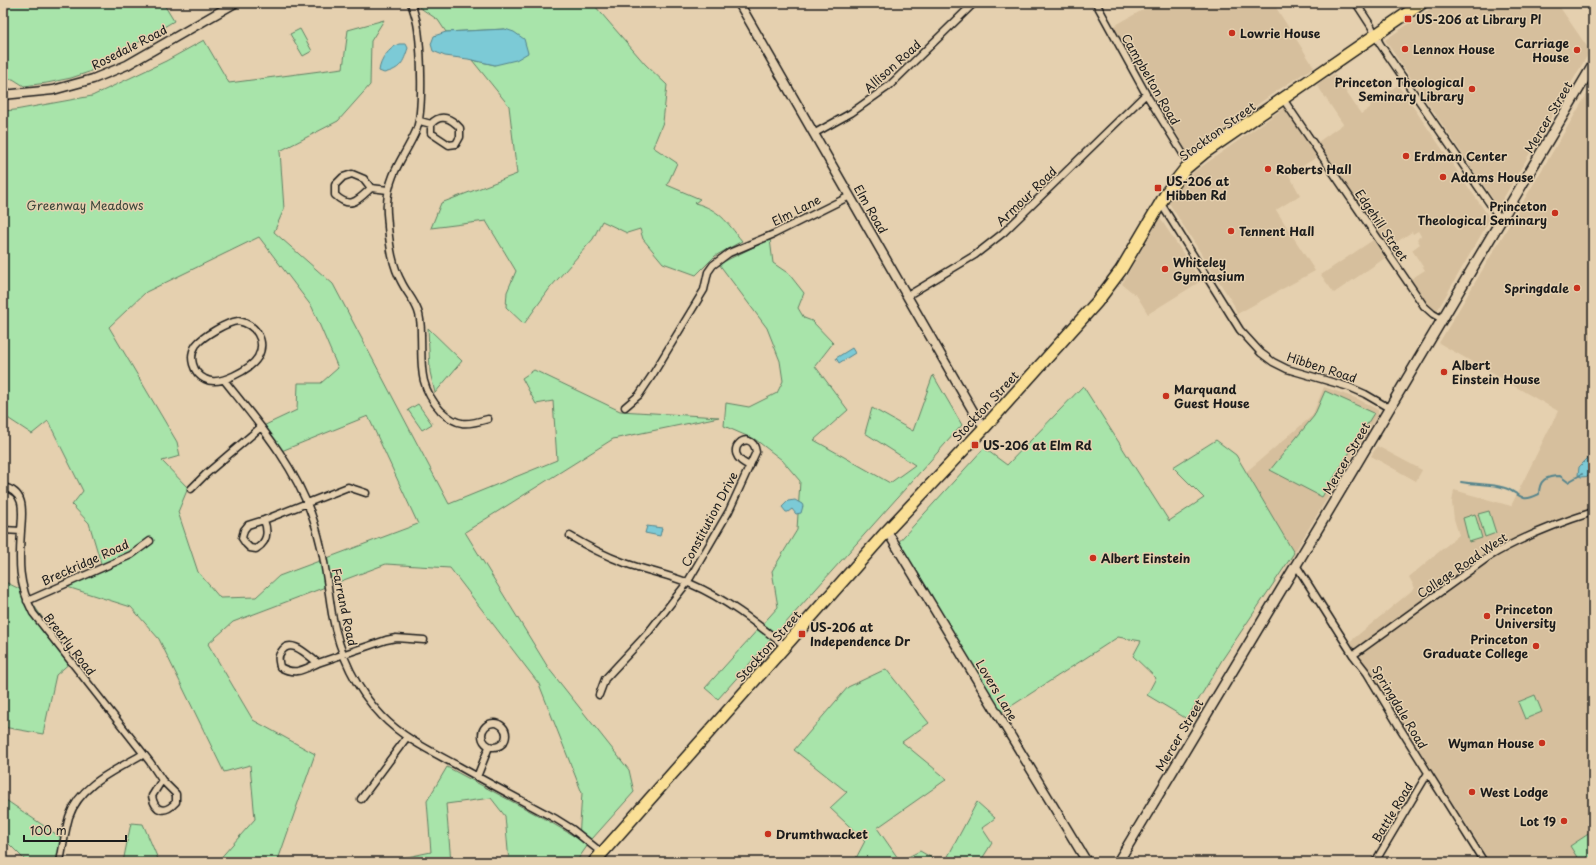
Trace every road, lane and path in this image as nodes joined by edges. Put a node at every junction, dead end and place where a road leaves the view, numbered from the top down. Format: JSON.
{"nodes":[{"id":1,"x":235,"y":3,"type":"edge"},
{"id":2,"x":411,"y":3,"type":"edge"},
{"id":3,"x":739,"y":3,"type":"edge"},
{"id":4,"x":974,"y":3,"type":"edge"},
{"id":5,"x":1096,"y":3,"type":"edge"},
{"id":6,"x":1356,"y":3,"type":"edge"},
{"id":7,"x":1422,"y":3,"type":"edge"},
{"id":8,"x":1376,"y":35,"type":"junction"},
{"id":9,"x":1593,"y":65,"type":"edge"},
{"id":10,"x":1146,"y":94,"type":"junction"},
{"id":11,"x":3,"y":95,"type":"edge"},
{"id":12,"x":1283,"y":99,"type":"junction"},
{"id":13,"x":420,"y":120,"type":"junction"},
{"id":14,"x":431,"y":124,"type":"junction"},
{"id":15,"x":815,"y":133,"type":"junction"},
{"id":16,"x":1190,"y":165,"type":"junction"},
{"id":17,"x":371,"y":188,"type":"junction"},
{"id":18,"x":388,"y":190,"type":"junction"},
{"id":19,"x":850,"y":196,"type":"junction"},
{"id":20,"x":1160,"y":202,"type":"junction"},
{"id":21,"x":1501,"y":220,"type":"junction"},
{"id":22,"x":907,"y":296,"type":"junction"},
{"id":23,"x":1442,"y":319,"type":"junction"},
{"id":24,"x":224,"y":380,"type":"junction"},
{"id":25,"x":625,"y":407,"type":"dead end"},
{"id":26,"x":1389,"y":408,"type":"junction"},
{"id":27,"x":488,"y":419,"type":"dead end"},
{"id":28,"x":261,"y":427,"type":"junction"},
{"id":29,"x":985,"y":427,"type":"junction"},
{"id":30,"x":750,"y":466,"type":"dead end"},
{"id":31,"x":3,"y":487,"type":"edge"},
{"id":32,"x":191,"y":489,"type":"dead end"},
{"id":33,"x":366,"y":494,"type":"dead end"},
{"id":34,"x":307,"y":503,"type":"junction"},
{"id":35,"x":1593,"y":512,"type":"edge"},
{"id":36,"x":264,"y":520,"type":"junction"},
{"id":37,"x":3,"y":530,"type":"edge"},
{"id":38,"x":21,"y":531,"type":"junction"},
{"id":39,"x":887,"y":531,"type":"junction"},
{"id":40,"x":570,"y":536,"type":"dead end"},
{"id":41,"x":150,"y":541,"type":"dead end"},
{"id":42,"x":1296,"y":565,"type":"junction"},
{"id":43,"x":687,"y":583,"type":"junction"},
{"id":44,"x":26,"y":601,"type":"junction"},
{"id":45,"x":424,"y":640,"type":"dead end"},
{"id":46,"x":785,"y":646,"type":"junction"},
{"id":47,"x":343,"y":655,"type":"junction"},
{"id":48,"x":1353,"y":655,"type":"junction"},
{"id":49,"x":318,"y":663,"type":"junction"},
{"id":50,"x":599,"y":695,"type":"dead end"},
{"id":51,"x":407,"y":737,"type":"junction"},
{"id":52,"x":490,"y":747,"type":"junction"},
{"id":53,"x":143,"y":754,"type":"junction"},
{"id":54,"x":1428,"y":774,"type":"junction"},
{"id":55,"x":477,"y":777,"type":"junction"},
{"id":56,"x":162,"y":780,"type":"junction"},
{"id":57,"x":361,"y":800,"type":"dead end"},
{"id":58,"x":602,"y":853,"type":"junction"},
{"id":59,"x":60,"y":862,"type":"edge"},
{"id":60,"x":594,"y":862,"type":"edge"},
{"id":61,"x":1087,"y":862,"type":"edge"},
{"id":62,"x":1118,"y":862,"type":"edge"},
{"id":63,"x":1375,"y":862,"type":"edge"},
{"id":64,"x":1484,"y":862,"type":"edge"}],
"edges":[{"from":1,"to":11,"type":"street","name":"Rosedale Road"},
{"from":2,"to":13,"type":"street"},
{"from":3,"to":15,"type":"street","name":"Elm Road"},
{"from":4,"to":15,"type":"street","name":"Allison Road"},
{"from":5,"to":10,"type":"street","name":"Campbelton Road"},
{"from":6,"to":8,"type":"street"},
{"from":7,"to":8,"type":"highway","name":"Stockton Street"},
{"from":8,"to":12,"type":"highway","name":"Stockton Street"},
{"from":8,"to":21,"type":"street"},
{"from":9,"to":21,"type":"main road","name":"Mercer Street"},
{"from":10,"to":16,"type":"street","name":"Campbelton Road"},
{"from":10,"to":22,"type":"street","name":"Armour Road"},
{"from":12,"to":16,"type":"highway","name":"Stockton Street"},
{"from":12,"to":23,"type":"street","name":"Edgehill Street"},
{"from":13,"to":14,"type":"street"},
{"from":13,"to":18,"type":"street"},
{"from":14,"to":14,"type":"street"},
{"from":15,"to":19,"type":"street","name":"Elm Road"},
{"from":16,"to":20,"type":"highway","name":"Stockton Street"},
{"from":17,"to":17,"type":"street"},
{"from":17,"to":18,"type":"street"},
{"from":18,"to":27,"type":"street"},
{"from":19,"to":22,"type":"street","name":"Elm Road"},
{"from":19,"to":25,"type":"street","name":"Elm Lane"},
{"from":20,"to":26,"type":"street","name":"Hibben Road"},
{"from":20,"to":29,"type":"highway","name":"Stockton Street"},
{"from":21,"to":23,"type":"main road","name":"Mercer Street"},
{"from":22,"to":29,"type":"street","name":"Elm Road"},
{"from":23,"to":26,"type":"main road","name":"Mercer Street"},
{"from":24,"to":24,"type":"street"},
{"from":24,"to":28,"type":"street","name":"Farrand Road"},
{"from":26,"to":42,"type":"main road","name":"Mercer Street"},
{"from":28,"to":32,"type":"street"},
{"from":28,"to":34,"type":"street","name":"Farrand Road"},
{"from":29,"to":39,"type":"highway","name":"Stockton Street"},
{"from":30,"to":43,"type":"street","name":"Constitution Drive"},
{"from":31,"to":38,"type":"street","name":"Brearly Road"},
{"from":33,"to":34,"type":"street"},
{"from":34,"to":36,"type":"street"},
{"from":34,"to":47,"type":"street","name":"Farrand Road"},
{"from":35,"to":48,"type":"street","name":"College Road West"},
{"from":36,"to":36,"type":"street"},
{"from":37,"to":38,"type":"street"},
{"from":38,"to":44,"type":"street","name":"Brearly Road"},
{"from":39,"to":46,"type":"highway","name":"Stockton Street"},
{"from":39,"to":61,"type":"street","name":"Lovers Lane"},
{"from":40,"to":43,"type":"street"},
{"from":41,"to":44,"type":"street","name":"Breckridge Road"},
{"from":42,"to":48,"type":"street","name":"Springdale Road"},
{"from":42,"to":62,"type":"main road","name":"Mercer Street"},
{"from":43,"to":46,"type":"street"},
{"from":43,"to":50,"type":"street","name":"Constitution Drive"},
{"from":44,"to":53,"type":"street","name":"Brearly Road"},
{"from":45,"to":47,"type":"street"},
{"from":46,"to":58,"type":"highway","name":"Stockton Street"},
{"from":47,"to":49,"type":"street"},
{"from":47,"to":51,"type":"street","name":"Farrand Road"},
{"from":48,"to":54,"type":"street","name":"Springdale Road"},
{"from":49,"to":49,"type":"street"},
{"from":51,"to":55,"type":"street","name":"Farrand Road"},
{"from":51,"to":57,"type":"street"},
{"from":52,"to":52,"type":"street"},
{"from":52,"to":55,"type":"street"},
{"from":53,"to":56,"type":"street","name":"Brearly Road"},
{"from":53,"to":59,"type":"street"},
{"from":54,"to":63,"type":"street","name":"Battle Road"},
{"from":54,"to":64,"type":"street","name":"Springdale Road"},
{"from":55,"to":58,"type":"street","name":"Farrand Road"},
{"from":56,"to":56,"type":"street"},
{"from":58,"to":60,"type":"highway","name":"Stockton Street"}]}
